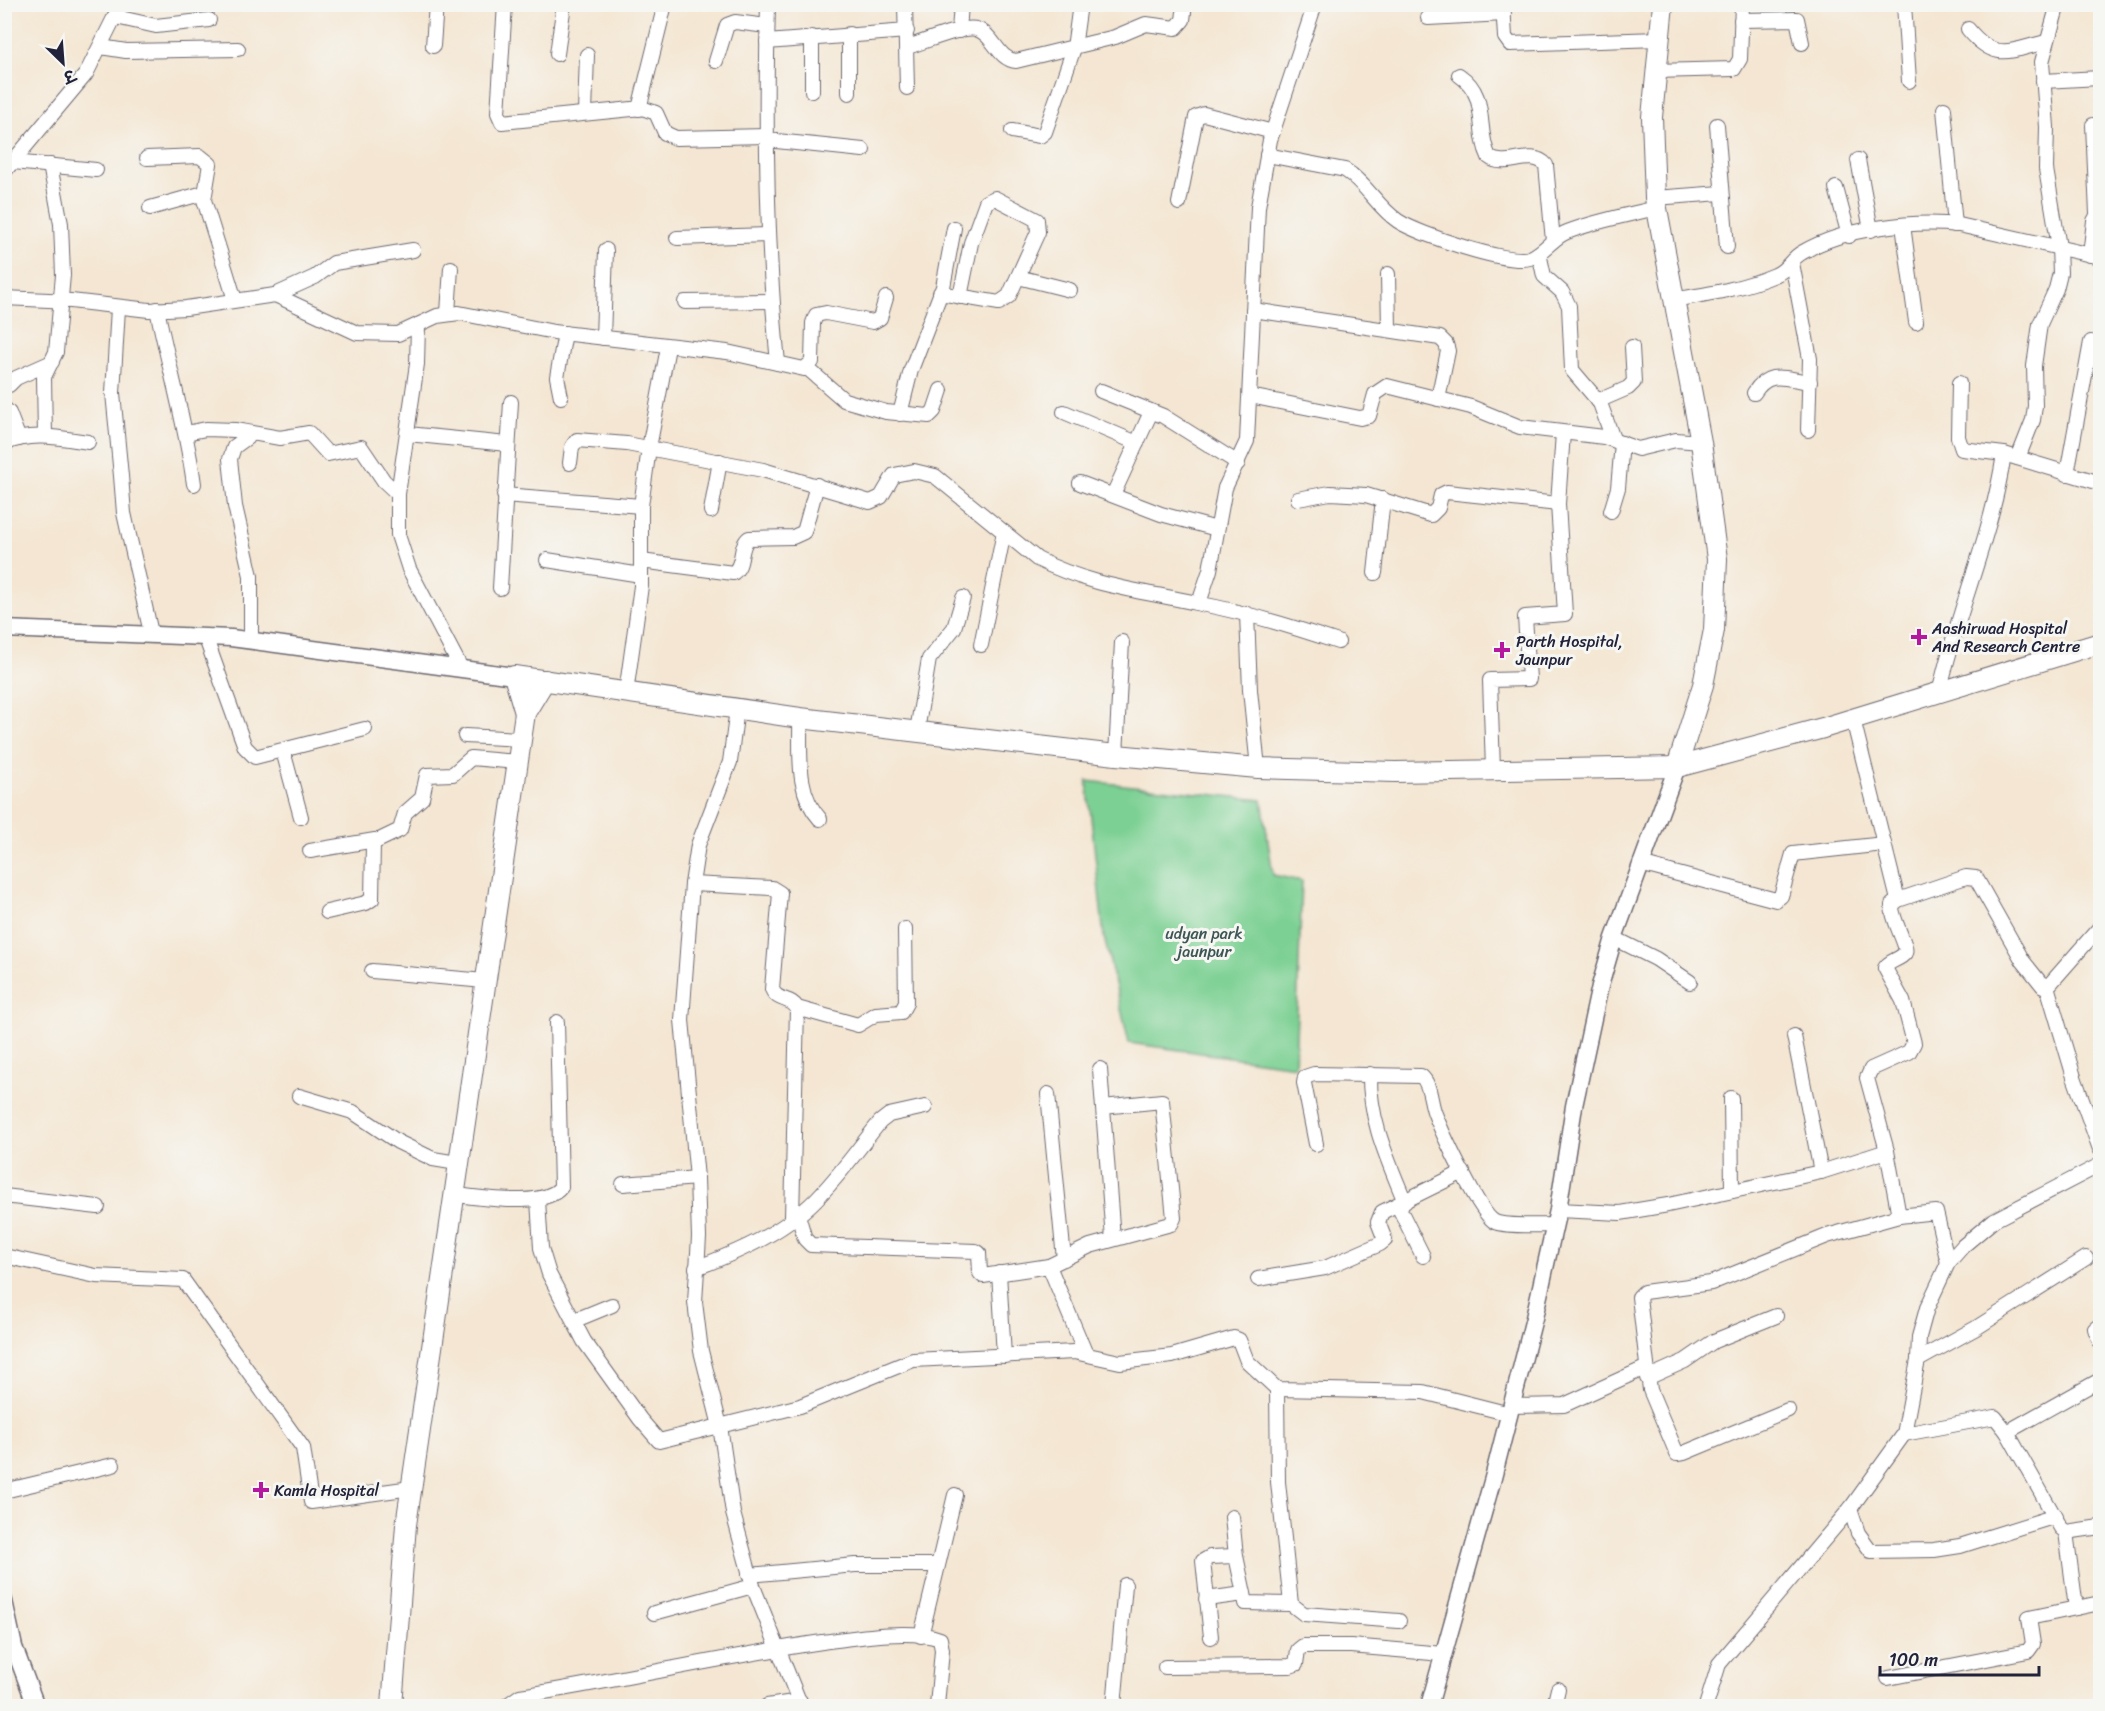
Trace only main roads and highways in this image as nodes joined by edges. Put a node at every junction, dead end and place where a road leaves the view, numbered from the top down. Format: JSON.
{"nodes":[{"id":1,"x":1663,"y":4,"type":"edge"},
{"id":2,"x":4,"y":629,"type":"edge"},
{"id":3,"x":2100,"y":643,"type":"edge"},
{"id":4,"x":514,"y":676,"type":"junction"},
{"id":5,"x":545,"y":680,"type":"junction"},
{"id":6,"x":525,"y":713,"type":"junction"},
{"id":7,"x":1677,"y":767,"type":"junction"},
{"id":8,"x":4,"y":1601,"type":"edge"},
{"id":9,"x":36,"y":1707,"type":"edge"},
{"id":10,"x":392,"y":1707,"type":"edge"},
{"id":11,"x":1429,"y":1707,"type":"edge"}],
"edges":[{"from":1,"to":7,"type":"highway"},
{"from":2,"to":4,"type":"main road"},
{"from":3,"to":7,"type":"highway"},
{"from":4,"to":5,"type":"highway"},
{"from":4,"to":6,"type":"highway"},
{"from":5,"to":6,"type":"highway"},
{"from":5,"to":7,"type":"highway"},
{"from":6,"to":10,"type":"highway"},
{"from":7,"to":11,"type":"main road"},
{"from":8,"to":9,"type":"main road"}]}
